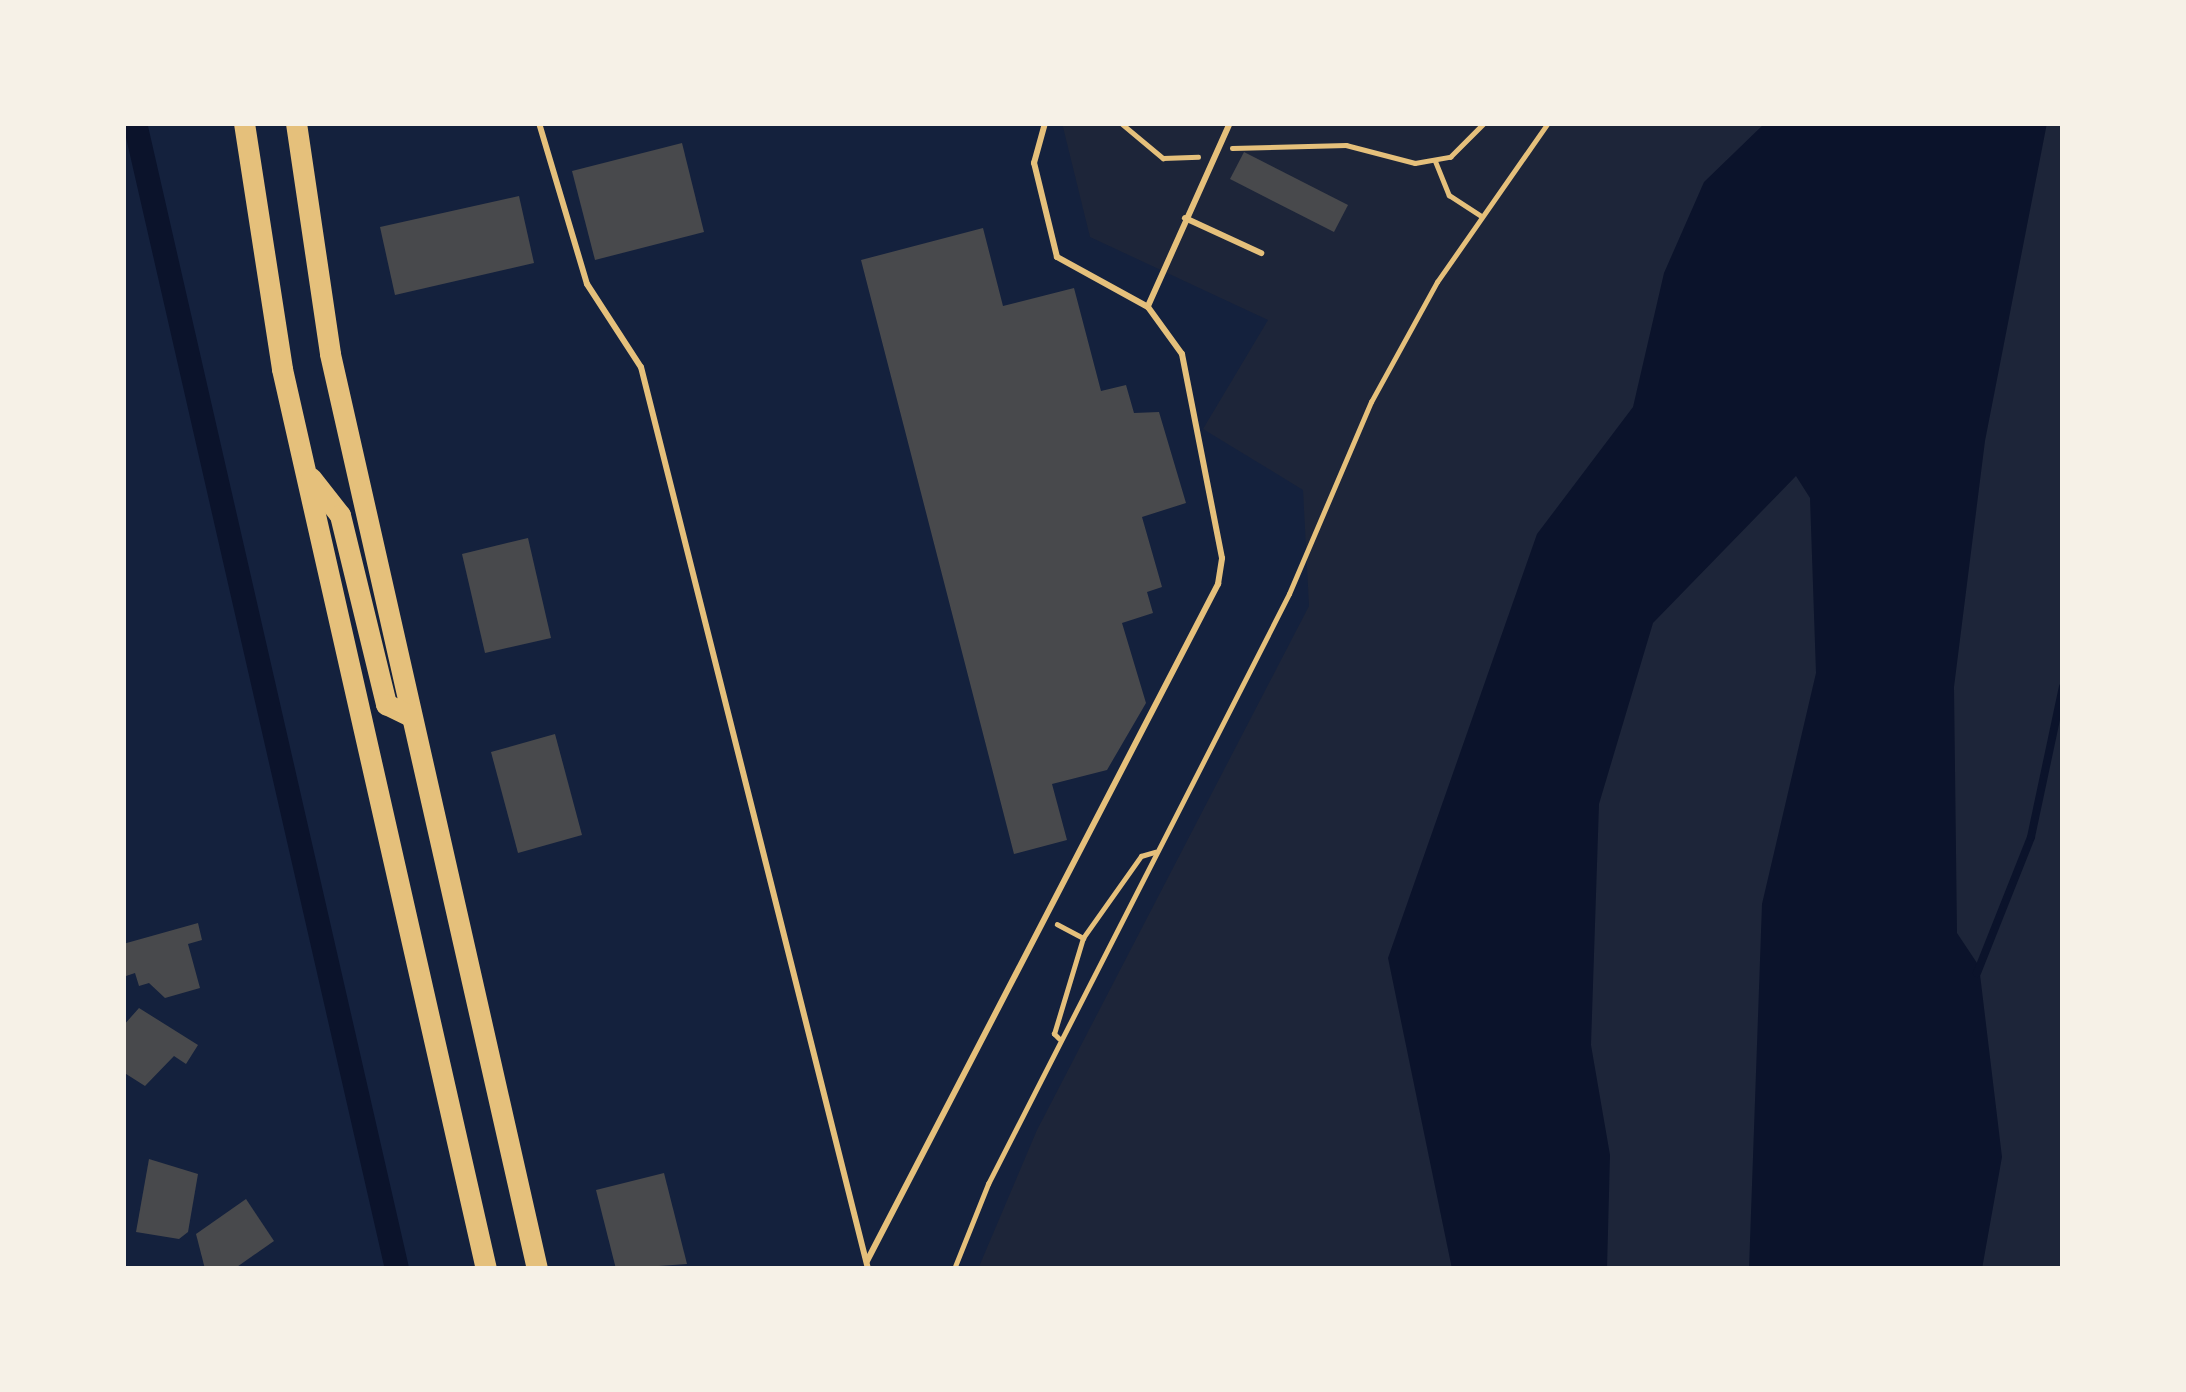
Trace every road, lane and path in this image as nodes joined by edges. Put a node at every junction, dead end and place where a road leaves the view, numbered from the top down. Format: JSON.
{"nodes":[{"id":1,"x":244,"y":123,"type":"edge"},
{"id":2,"x":296,"y":123,"type":"edge"},
{"id":3,"x":539,"y":123,"type":"edge"},
{"id":4,"x":1045,"y":123,"type":"edge"},
{"id":5,"x":1121,"y":123,"type":"edge"},
{"id":6,"x":1230,"y":123,"type":"edge"},
{"id":7,"x":1484,"y":123,"type":"edge"},
{"id":8,"x":1548,"y":123,"type":"edge"},
{"id":9,"x":1211,"y":152,"type":"junction"},
{"id":10,"x":1435,"y":160,"type":"junction"},
{"id":11,"x":1480,"y":216,"type":"junction"},
{"id":12,"x":1185,"y":218,"type":"junction"},
{"id":13,"x":1261,"y":253,"type":"dead end"},
{"id":14,"x":1148,"y":307,"type":"junction"},
{"id":15,"x":307,"y":473,"type":"junction"},
{"id":16,"x":411,"y":716,"type":"junction"},
{"id":17,"x":1155,"y":852,"type":"junction"},
{"id":18,"x":1047,"y":919,"type":"junction"},
{"id":19,"x":1083,"y":938,"type":"junction"},
{"id":20,"x":1060,"y":1040,"type":"junction"},
{"id":21,"x":867,"y":1265,"type":"edge"},
{"id":22,"x":486,"y":1269,"type":"edge"},
{"id":23,"x":537,"y":1269,"type":"edge"},
{"id":24,"x":954,"y":1269,"type":"edge"}],
"edges":[{"from":1,"to":15,"type":"main road"},
{"from":2,"to":16,"type":"main road"},
{"from":3,"to":21,"type":"lane"},
{"from":4,"to":14,"type":"lane"},
{"from":5,"to":9,"type":"path"},
{"from":6,"to":9,"type":"lane"},
{"from":7,"to":10,"type":"path"},
{"from":8,"to":11,"type":"path"},
{"from":9,"to":10,"type":"path"},
{"from":9,"to":12,"type":"lane"},
{"from":10,"to":11,"type":"path"},
{"from":11,"to":17,"type":"path"},
{"from":12,"to":13,"type":"lane"},
{"from":12,"to":14,"type":"lane"},
{"from":14,"to":18,"type":"lane"},
{"from":15,"to":16,"type":"main road"},
{"from":15,"to":22,"type":"main road"},
{"from":16,"to":23,"type":"main road"},
{"from":17,"to":19,"type":"path"},
{"from":17,"to":20,"type":"path"},
{"from":18,"to":19,"type":"path"},
{"from":18,"to":21,"type":"lane"},
{"from":19,"to":20,"type":"path"},
{"from":20,"to":24,"type":"path"}]}
